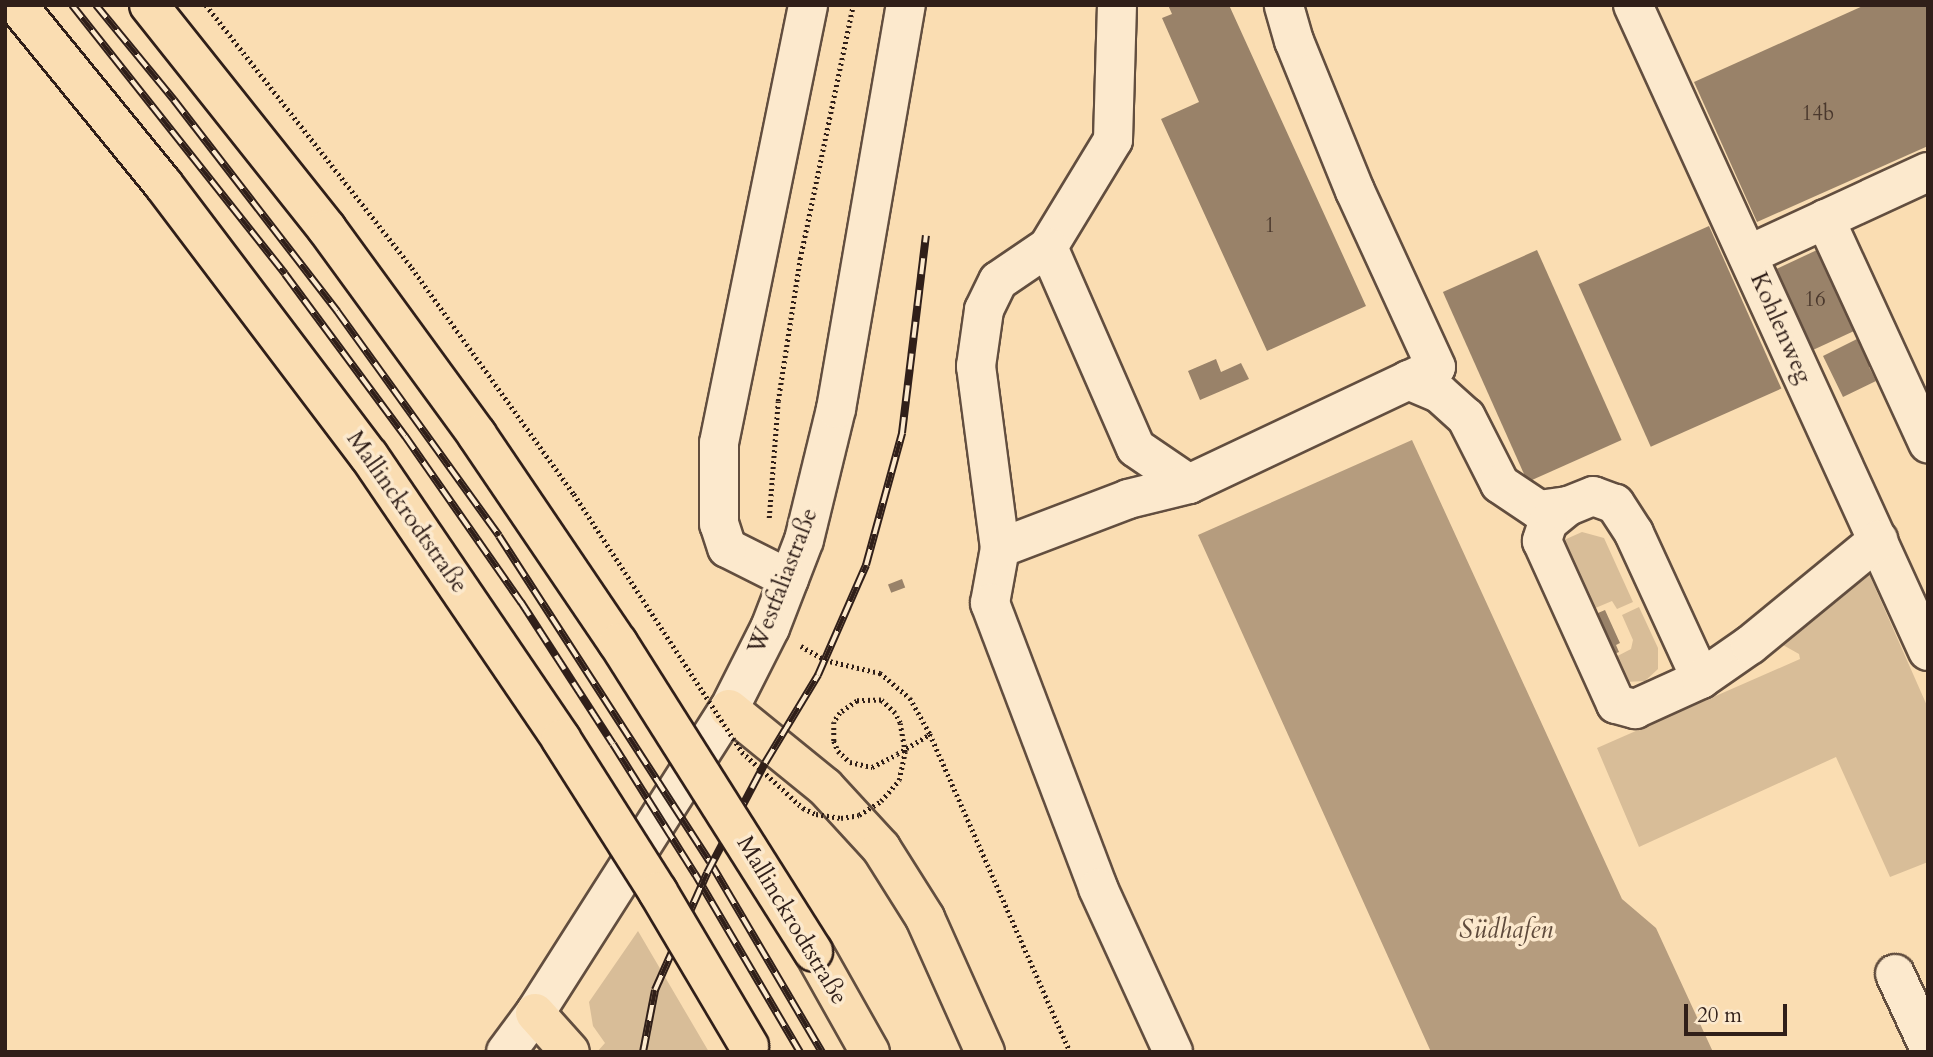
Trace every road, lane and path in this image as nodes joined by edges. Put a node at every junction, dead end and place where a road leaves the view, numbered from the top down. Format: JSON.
{"nodes":[{"id":1,"x":17,"y":5,"type":"edge"},
{"id":2,"x":149,"y":5,"type":"edge"},
{"id":3,"x":206,"y":5,"type":"edge"},
{"id":4,"x":808,"y":5,"type":"edge"},
{"id":5,"x":853,"y":5,"type":"edge"},
{"id":6,"x":906,"y":5,"type":"edge"},
{"id":7,"x":1117,"y":5,"type":"edge"},
{"id":8,"x":1284,"y":5,"type":"edge"},
{"id":9,"x":1633,"y":5,"type":"edge"},
{"id":10,"x":1928,"y":172,"type":"edge"},
{"id":11,"x":1825,"y":219,"type":"junction"},
{"id":12,"x":1048,"y":247,"type":"junction"},
{"id":13,"x":1748,"y":255,"type":"junction"},
{"id":14,"x":1408,"y":380,"type":"junction"},
{"id":15,"x":1928,"y":443,"type":"edge"},
{"id":16,"x":1189,"y":484,"type":"junction"},
{"id":17,"x":1568,"y":506,"type":"junction"},
{"id":18,"x":1878,"y":540,"type":"junction"},
{"id":19,"x":1000,"y":548,"type":"junction"},
{"id":20,"x":775,"y":572,"type":"junction"},
{"id":21,"x":770,"y":628,"type":"junction"},
{"id":22,"x":1928,"y":651,"type":"edge"},
{"id":23,"x":1701,"y":679,"type":"junction"},
{"id":24,"x":729,"y":709,"type":"junction"},
{"id":25,"x":930,"y":734,"type":"junction"},
{"id":26,"x":1895,"y":974,"type":"dead end"},
{"id":27,"x":534,"y":1013,"type":"junction"},
{"id":28,"x":1928,"y":1045,"type":"edge"},
{"id":29,"x":751,"y":1049,"type":"edge"},
{"id":30,"x":506,"y":1052,"type":"edge"},
{"id":31,"x":570,"y":1052,"type":"edge"},
{"id":32,"x":870,"y":1052,"type":"edge"},
{"id":33,"x":985,"y":1052,"type":"edge"},
{"id":34,"x":1070,"y":1052,"type":"edge"},
{"id":35,"x":1173,"y":1052,"type":"edge"}],
"edges":[{"from":1,"to":29,"type":"highway","name":"Mallinckrodtstraße","bridge":true},
{"from":2,"to":32,"type":"highway","name":"Mallinckrodtstraße","bridge":true},
{"from":3,"to":25,"type":"path","bridge":true},
{"from":4,"to":20,"type":"street"},
{"from":5,"to":20,"type":"path"},
{"from":6,"to":20,"type":"street","name":"Westfaliastraße"},
{"from":7,"to":12,"type":"street"},
{"from":8,"to":14,"type":"street"},
{"from":9,"to":13,"type":"street","name":"Kohlenweg"},
{"from":10,"to":11,"type":"street"},
{"from":11,"to":13,"type":"street"},
{"from":11,"to":15,"type":"street"},
{"from":12,"to":16,"type":"street"},
{"from":12,"to":19,"type":"street"},
{"from":13,"to":18,"type":"street","name":"Kohlenweg"},
{"from":14,"to":16,"type":"street"},
{"from":14,"to":17,"type":"street"},
{"from":16,"to":19,"type":"street"},
{"from":17,"to":23,"type":"street"},
{"from":17,"to":23,"type":"street"},
{"from":18,"to":22,"type":"street","name":"Kohlenweg"},
{"from":18,"to":23,"type":"street"},
{"from":19,"to":35,"type":"street"},
{"from":20,"to":21,"type":"street","name":"Westfaliastraße"},
{"from":21,"to":24,"type":"street","name":"Westfaliastraße"},
{"from":21,"to":25,"type":"path"},
{"from":24,"to":27,"type":"street","name":"Westfaliastraße"},
{"from":24,"to":33,"type":"highway"},
{"from":25,"to":34,"type":"path"},
{"from":26,"to":28,"type":"street"},
{"from":27,"to":30,"type":"street","name":"Westfaliastraße"},
{"from":27,"to":31,"type":"highway"}]}
